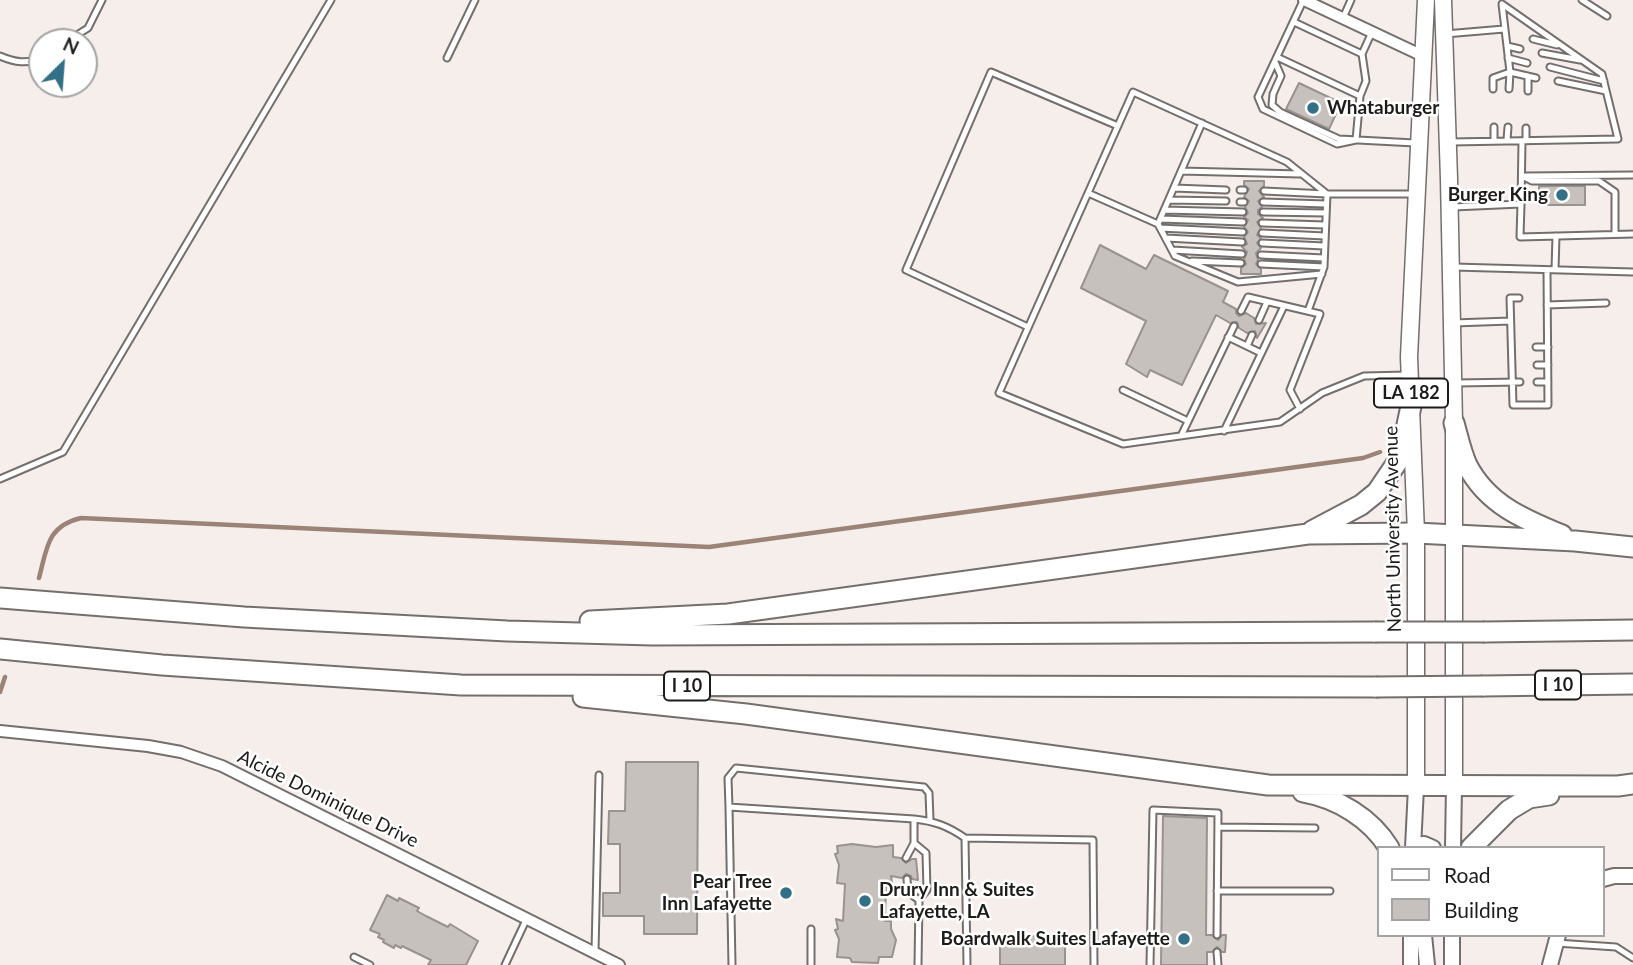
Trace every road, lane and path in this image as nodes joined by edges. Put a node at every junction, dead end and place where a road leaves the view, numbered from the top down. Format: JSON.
{"nodes":[{"id":1,"x":102,"y":0,"type":"edge"},
{"id":2,"x":331,"y":0,"type":"edge"},
{"id":3,"x":475,"y":0,"type":"edge"},
{"id":4,"x":1304,"y":0,"type":"edge"},
{"id":5,"x":1351,"y":0,"type":"edge"},
{"id":6,"x":1443,"y":0,"type":"edge"},
{"id":7,"x":1582,"y":0,"type":"edge"},
{"id":8,"x":1425,"y":2,"type":"edge"},
{"id":9,"x":1606,"y":16,"type":"dead end"},
{"id":10,"x":1343,"y":18,"type":"junction"},
{"id":11,"x":1293,"y":22,"type":"junction"},
{"id":12,"x":88,"y":28,"type":"edge"},
{"id":13,"x":1372,"y":32,"type":"junction"},
{"id":14,"x":1507,"y":32,"type":"junction"},
{"id":15,"x":1444,"y":34,"type":"junction"},
{"id":16,"x":1533,"y":39,"type":"dead end"},
{"id":17,"x":1507,"y":46,"type":"junction"},
{"id":18,"x":1561,"y":46,"type":"junction"},
{"id":19,"x":1520,"y":49,"type":"dead end"},
{"id":20,"x":1542,"y":53,"type":"dead end"},
{"id":21,"x":1362,"y":54,"type":"junction"},
{"id":22,"x":0,"y":56,"type":"edge"},
{"id":23,"x":1423,"y":56,"type":"junction"},
{"id":24,"x":447,"y":58,"type":"dead end"},
{"id":25,"x":1508,"y":58,"type":"junction"},
{"id":26,"x":1276,"y":59,"type":"junction"},
{"id":27,"x":1584,"y":61,"type":"junction"},
{"id":28,"x":28,"y":62,"type":"edge"},
{"id":29,"x":1527,"y":63,"type":"dead end"},
{"id":30,"x":1550,"y":67,"type":"dead end"},
{"id":31,"x":1510,"y":72,"type":"junction"},
{"id":32,"x":1528,"y":76,"type":"junction"},
{"id":33,"x":1536,"y":78,"type":"dead end"},
{"id":34,"x":1558,"y":81,"type":"dead end"},
{"id":35,"x":1604,"y":81,"type":"junction"},
{"id":36,"x":1493,"y":89,"type":"dead end"},
{"id":37,"x":1509,"y":89,"type":"dead end"},
{"id":38,"x":1528,"y":91,"type":"dead end"},
{"id":39,"x":1606,"y":91,"type":"junction"},
{"id":40,"x":1360,"y":96,"type":"junction"},
{"id":41,"x":1202,"y":123,"type":"junction"},
{"id":42,"x":1118,"y":126,"type":"junction"},
{"id":43,"x":1494,"y":127,"type":"dead end"},
{"id":44,"x":1508,"y":127,"type":"dead end"},
{"id":45,"x":1526,"y":128,"type":"dead end"},
{"id":46,"x":1356,"y":140,"type":"junction"},
{"id":47,"x":1494,"y":141,"type":"junction"},
{"id":48,"x":1507,"y":141,"type":"junction"},
{"id":49,"x":1524,"y":141,"type":"junction"},
{"id":50,"x":1448,"y":142,"type":"junction"},
{"id":51,"x":1419,"y":143,"type":"junction"},
{"id":52,"x":1181,"y":171,"type":"junction"},
{"id":53,"x":1301,"y":174,"type":"junction"},
{"id":54,"x":1633,"y":175,"type":"edge"},
{"id":55,"x":1522,"y":176,"type":"junction"},
{"id":56,"x":1174,"y":188,"type":"junction"},
{"id":57,"x":1226,"y":190,"type":"dead end"},
{"id":58,"x":1264,"y":191,"type":"dead end"},
{"id":59,"x":1088,"y":192,"type":"junction"},
{"id":60,"x":1327,"y":194,"type":"junction"},
{"id":61,"x":1416,"y":194,"type":"junction"},
{"id":62,"x":1169,"y":200,"type":"junction"},
{"id":63,"x":1226,"y":201,"type":"dead end"},
{"id":64,"x":1263,"y":202,"type":"dead end"},
{"id":65,"x":1326,"y":204,"type":"junction"},
{"id":66,"x":1521,"y":204,"type":"junction"},
{"id":67,"x":1450,"y":207,"type":"junction"},
{"id":68,"x":1164,"y":210,"type":"junction"},
{"id":69,"x":1243,"y":212,"type":"dead end"},
{"id":70,"x":1263,"y":212,"type":"dead end"},
{"id":71,"x":1326,"y":213,"type":"junction"},
{"id":72,"x":1243,"y":222,"type":"dead end"},
{"id":73,"x":1262,"y":223,"type":"dead end"},
{"id":74,"x":1160,"y":224,"type":"junction"},
{"id":75,"x":1325,"y":225,"type":"junction"},
{"id":76,"x":1242,"y":232,"type":"dead end"},
{"id":77,"x":1262,"y":233,"type":"dead end"},
{"id":78,"x":1615,"y":234,"type":"junction"},
{"id":79,"x":1633,"y":234,"type":"edge"},
{"id":80,"x":1325,"y":236,"type":"junction"},
{"id":81,"x":1556,"y":236,"type":"junction"},
{"id":82,"x":1166,"y":238,"type":"junction"},
{"id":83,"x":1242,"y":242,"type":"dead end"},
{"id":84,"x":1262,"y":243,"type":"dead end"},
{"id":85,"x":1324,"y":246,"type":"junction"},
{"id":86,"x":1172,"y":250,"type":"junction"},
{"id":87,"x":1242,"y":254,"type":"dead end"},
{"id":88,"x":1261,"y":255,"type":"dead end"},
{"id":89,"x":1324,"y":258,"type":"junction"},
{"id":90,"x":1187,"y":261,"type":"junction"},
{"id":91,"x":1241,"y":263,"type":"dead end"},
{"id":92,"x":1261,"y":264,"type":"dead end"},
{"id":93,"x":1324,"y":267,"type":"junction"},
{"id":94,"x":1451,"y":267,"type":"junction"},
{"id":95,"x":1547,"y":270,"type":"junction"},
{"id":96,"x":1555,"y":270,"type":"junction"},
{"id":97,"x":1633,"y":272,"type":"edge"},
{"id":98,"x":1322,"y":274,"type":"junction"},
{"id":99,"x":1519,"y":298,"type":"dead end"},
{"id":100,"x":1537,"y":298,"type":"dead end"},
{"id":101,"x":1547,"y":301,"type":"junction"},
{"id":102,"x":1267,"y":302,"type":"junction"},
{"id":103,"x":1606,"y":303,"type":"dead end"},
{"id":104,"x":1284,"y":306,"type":"junction"},
{"id":105,"x":1241,"y":311,"type":"dead end"},
{"id":106,"x":1308,"y":311,"type":"junction"},
{"id":107,"x":1537,"y":316,"type":"dead end"},
{"id":108,"x":1547,"y":316,"type":"junction"},
{"id":109,"x":1520,"y":317,"type":"dead end"},
{"id":110,"x":1510,"y":319,"type":"junction"},
{"id":111,"x":1259,"y":320,"type":"dead end"},
{"id":112,"x":1452,"y":323,"type":"junction"},
{"id":113,"x":1234,"y":326,"type":"dead end"},
{"id":114,"x":1028,"y":327,"type":"junction"},
{"id":115,"x":1511,"y":331,"type":"junction"},
{"id":116,"x":1520,"y":331,"type":"dead end"},
{"id":117,"x":1537,"y":331,"type":"dead end"},
{"id":118,"x":1547,"y":331,"type":"junction"},
{"id":119,"x":1252,"y":335,"type":"dead end"},
{"id":120,"x":1228,"y":337,"type":"junction"},
{"id":121,"x":1247,"y":346,"type":"junction"},
{"id":122,"x":1511,"y":347,"type":"junction"},
{"id":123,"x":1520,"y":347,"type":"dead end"},
{"id":124,"x":1536,"y":347,"type":"dead end"},
{"id":125,"x":1548,"y":347,"type":"junction"},
{"id":126,"x":1261,"y":353,"type":"junction"},
{"id":127,"x":1511,"y":365,"type":"junction"},
{"id":128,"x":1520,"y":365,"type":"dead end"},
{"id":129,"x":1537,"y":365,"type":"dead end"},
{"id":130,"x":1548,"y":365,"type":"junction"},
{"id":131,"x":1410,"y":375,"type":"junction"},
{"id":132,"x":1512,"y":382,"type":"junction"},
{"id":133,"x":1520,"y":382,"type":"dead end"},
{"id":134,"x":1537,"y":382,"type":"dead end"},
{"id":135,"x":1548,"y":382,"type":"junction"},
{"id":136,"x":1453,"y":383,"type":"junction"},
{"id":137,"x":1123,"y":390,"type":"dead end"},
{"id":138,"x":1412,"y":406,"type":"junction"},
{"id":139,"x":1300,"y":408,"type":"junction"},
{"id":140,"x":1188,"y":421,"type":"junction"},
{"id":141,"x":1454,"y":423,"type":"junction"},
{"id":142,"x":1224,"y":431,"type":"junction"},
{"id":143,"x":1181,"y":436,"type":"junction"},
{"id":144,"x":0,"y":479,"type":"edge"},
{"id":145,"x":1416,"y":533,"type":"junction"},
{"id":146,"x":1308,"y":534,"type":"junction"},
{"id":147,"x":1454,"y":535,"type":"junction"},
{"id":148,"x":1575,"y":541,"type":"junction"},
{"id":149,"x":1633,"y":547,"type":"edge"},
{"id":150,"x":0,"y":598,"type":"edge"},
{"id":151,"x":435,"y":626,"type":"junction"},
{"id":152,"x":1633,"y":630,"type":"edge"},
{"id":153,"x":0,"y":649,"type":"edge"},
{"id":154,"x":1633,"y":684,"type":"edge"},
{"id":155,"x":461,"y":685,"type":"junction"},
{"id":156,"x":0,"y":731,"type":"edge"},
{"id":157,"x":599,"y":775,"type":"dead end"},
{"id":158,"x":1268,"y":785,"type":"junction"},
{"id":159,"x":1626,"y":785,"type":"edge"},
{"id":160,"x":1416,"y":786,"type":"junction"},
{"id":161,"x":1454,"y":786,"type":"junction"},
{"id":162,"x":729,"y":807,"type":"junction"},
{"id":163,"x":914,"y":819,"type":"junction"},
{"id":164,"x":930,"y":820,"type":"junction"},
{"id":165,"x":1217,"y":827,"type":"junction"},
{"id":166,"x":1315,"y":828,"type":"dead end"},
{"id":167,"x":965,"y":838,"type":"junction"},
{"id":168,"x":914,"y":843,"type":"junction"},
{"id":169,"x":1388,"y":846,"type":"edge"},
{"id":170,"x":1413,"y":846,"type":"edge"},
{"id":171,"x":1453,"y":846,"type":"edge"},
{"id":172,"x":1473,"y":846,"type":"edge"},
{"id":173,"x":906,"y":858,"type":"dead end"},
{"id":174,"x":1633,"y":876,"type":"edge"},
{"id":175,"x":1605,"y":878,"type":"edge"},
{"id":176,"x":907,"y":879,"type":"dead end"},
{"id":177,"x":1217,"y":891,"type":"junction"},
{"id":178,"x":1330,"y":891,"type":"dead end"},
{"id":179,"x":919,"y":900,"type":"junction"},
{"id":180,"x":527,"y":918,"type":"junction"},
{"id":181,"x":811,"y":929,"type":"dead end"},
{"id":182,"x":1217,"y":934,"type":"dead end"},
{"id":183,"x":1411,"y":937,"type":"edge"},
{"id":184,"x":1424,"y":937,"type":"edge"},
{"id":185,"x":1452,"y":937,"type":"edge"},
{"id":186,"x":1557,"y":939,"type":"edge"},
{"id":187,"x":1217,"y":952,"type":"dead end"},
{"id":188,"x":595,"y":953,"type":"junction"},
{"id":189,"x":354,"y":957,"type":"dead end"},
{"id":190,"x":1633,"y":958,"type":"edge"},
{"id":191,"x":370,"y":965,"type":"edge"},
{"id":192,"x":505,"y":965,"type":"edge"},
{"id":193,"x":619,"y":965,"type":"edge"},
{"id":194,"x":732,"y":965,"type":"edge"},
{"id":195,"x":811,"y":965,"type":"edge"},
{"id":196,"x":918,"y":965,"type":"edge"},
{"id":197,"x":967,"y":965,"type":"edge"},
{"id":198,"x":1094,"y":965,"type":"edge"},
{"id":199,"x":1150,"y":965,"type":"edge"},
{"id":200,"x":1218,"y":965,"type":"edge"},
{"id":201,"x":1411,"y":965,"type":"edge"},
{"id":202,"x":1427,"y":965,"type":"edge"},
{"id":203,"x":1452,"y":965,"type":"edge"},
{"id":204,"x":1550,"y":965,"type":"edge"}],
"edges":[{"from":1,"to":12,"type":"lane"},
{"from":2,"to":144,"type":"lane"},
{"from":3,"to":24,"type":"lane"},
{"from":4,"to":10,"type":"street"},
{"from":4,"to":11,"type":"lane"},
{"from":5,"to":10,"type":"lane"},
{"from":6,"to":15,"type":"main road","number":"LA 182"},
{"from":7,"to":9,"type":"lane"},
{"from":8,"to":23,"type":"main road","name":"North University Avenue","number":"LA 182"},
{"from":10,"to":13,"type":"street"},
{"from":11,"to":21,"type":"lane"},
{"from":11,"to":26,"type":"lane"},
{"from":13,"to":21,"type":"lane"},
{"from":13,"to":23,"type":"street"},
{"from":14,"to":15,"type":"lane"},
{"from":14,"to":17,"type":"lane"},
{"from":14,"to":18,"type":"lane"},
{"from":15,"to":50,"type":"main road","number":"LA 182"},
{"from":16,"to":18,"type":"lane"},
{"from":17,"to":19,"type":"lane"},
{"from":17,"to":25,"type":"lane"},
{"from":18,"to":27,"type":"lane"},
{"from":20,"to":27,"type":"lane"},
{"from":21,"to":40,"type":"lane"},
{"from":22,"to":28,"type":"lane"},
{"from":23,"to":51,"type":"main road","name":"North University Avenue","number":"LA 182"},
{"from":25,"to":29,"type":"lane"},
{"from":25,"to":31,"type":"lane"},
{"from":26,"to":40,"type":"lane"},
{"from":26,"to":46,"type":"lane"},
{"from":26,"to":46,"type":"lane"},
{"from":27,"to":35,"type":"lane"},
{"from":30,"to":35,"type":"lane"},
{"from":31,"to":32,"type":"lane"},
{"from":31,"to":36,"type":"lane"},
{"from":31,"to":37,"type":"lane"},
{"from":32,"to":33,"type":"lane"},
{"from":32,"to":38,"type":"lane"},
{"from":34,"to":39,"type":"lane"},
{"from":35,"to":39,"type":"lane"},
{"from":39,"to":49,"type":"lane"},
{"from":40,"to":46,"type":"lane"},
{"from":41,"to":42,"type":"lane"},
{"from":41,"to":52,"type":"lane"},
{"from":41,"to":53,"type":"lane"},
{"from":42,"to":59,"type":"lane"},
{"from":42,"to":114,"type":"lane"},
{"from":43,"to":47,"type":"lane"},
{"from":44,"to":48,"type":"lane"},
{"from":45,"to":49,"type":"lane"},
{"from":46,"to":51,"type":"lane"},
{"from":47,"to":48,"type":"lane"},
{"from":47,"to":50,"type":"lane"},
{"from":48,"to":49,"type":"lane"},
{"from":49,"to":55,"type":"lane"},
{"from":50,"to":67,"type":"main road","number":"LA 182"},
{"from":51,"to":61,"type":"main road","name":"North University Avenue","number":"LA 182"},
{"from":52,"to":53,"type":"lane"},
{"from":52,"to":56,"type":"lane"},
{"from":53,"to":60,"type":"lane"},
{"from":54,"to":55,"type":"lane"},
{"from":55,"to":66,"type":"lane"},
{"from":55,"to":78,"type":"lane"},
{"from":56,"to":57,"type":"lane"},
{"from":56,"to":62,"type":"lane"},
{"from":58,"to":60,"type":"lane"},
{"from":59,"to":74,"type":"lane"},
{"from":59,"to":114,"type":"lane"},
{"from":60,"to":61,"type":"lane"},
{"from":60,"to":65,"type":"lane"},
{"from":61,"to":131,"type":"main road","name":"North University Avenue","number":"LA 182"},
{"from":62,"to":63,"type":"lane"},
{"from":62,"to":68,"type":"lane"},
{"from":64,"to":65,"type":"lane"},
{"from":65,"to":71,"type":"lane"},
{"from":66,"to":67,"type":"lane"},
{"from":66,"to":81,"type":"lane"},
{"from":67,"to":94,"type":"main road","number":"LA 182"},
{"from":68,"to":69,"type":"lane"},
{"from":68,"to":74,"type":"lane"},
{"from":70,"to":71,"type":"lane"},
{"from":71,"to":75,"type":"lane"},
{"from":72,"to":74,"type":"lane"},
{"from":73,"to":75,"type":"lane"},
{"from":74,"to":76,"type":"lane"},
{"from":74,"to":82,"type":"lane"},
{"from":75,"to":80,"type":"lane"},
{"from":77,"to":80,"type":"lane"},
{"from":78,"to":79,"type":"lane"},
{"from":78,"to":81,"type":"lane"},
{"from":80,"to":85,"type":"lane"},
{"from":81,"to":96,"type":"lane"},
{"from":82,"to":83,"type":"lane"},
{"from":82,"to":86,"type":"lane"},
{"from":84,"to":85,"type":"lane"},
{"from":85,"to":89,"type":"lane"},
{"from":86,"to":87,"type":"lane"},
{"from":86,"to":90,"type":"lane"},
{"from":88,"to":89,"type":"lane"},
{"from":89,"to":93,"type":"lane"},
{"from":90,"to":91,"type":"lane"},
{"from":90,"to":98,"type":"lane"},
{"from":92,"to":93,"type":"lane"},
{"from":93,"to":98,"type":"lane"},
{"from":94,"to":95,"type":"lane"},
{"from":94,"to":112,"type":"main road","number":"LA 182"},
{"from":95,"to":96,"type":"lane"},
{"from":95,"to":101,"type":"lane"},
{"from":96,"to":97,"type":"lane"},
{"from":98,"to":106,"type":"lane"},
{"from":99,"to":110,"type":"lane"},
{"from":100,"to":101,"type":"lane"},
{"from":101,"to":103,"type":"lane"},
{"from":101,"to":108,"type":"lane"},
{"from":102,"to":104,"type":"lane"},
{"from":102,"to":105,"type":"lane"},
{"from":102,"to":111,"type":"lane"},
{"from":104,"to":106,"type":"lane"},
{"from":104,"to":126,"type":"lane"},
{"from":106,"to":139,"type":"lane"},
{"from":107,"to":108,"type":"lane"},
{"from":108,"to":118,"type":"lane"},
{"from":109,"to":110,"type":"lane"},
{"from":110,"to":112,"type":"lane"},
{"from":110,"to":115,"type":"lane"},
{"from":112,"to":136,"type":"main road","number":"LA 182"},
{"from":113,"to":120,"type":"lane"},
{"from":114,"to":143,"type":"lane"},
{"from":115,"to":116,"type":"lane"},
{"from":115,"to":122,"type":"lane"},
{"from":117,"to":118,"type":"lane"},
{"from":118,"to":125,"type":"lane"},
{"from":119,"to":121,"type":"lane"},
{"from":120,"to":121,"type":"lane"},
{"from":120,"to":140,"type":"lane"},
{"from":121,"to":126,"type":"lane"},
{"from":122,"to":123,"type":"lane"},
{"from":122,"to":127,"type":"lane"},
{"from":124,"to":125,"type":"lane"},
{"from":125,"to":130,"type":"lane"},
{"from":126,"to":142,"type":"lane"},
{"from":127,"to":128,"type":"lane"},
{"from":127,"to":132,"type":"lane"},
{"from":129,"to":130,"type":"lane"},
{"from":130,"to":135,"type":"lane"},
{"from":131,"to":138,"type":"main road","name":"North University Avenue","number":"LA 182"},
{"from":131,"to":139,"type":"lane"},
{"from":132,"to":133,"type":"lane"},
{"from":132,"to":135,"type":"lane"},
{"from":132,"to":136,"type":"lane"},
{"from":134,"to":135,"type":"lane"},
{"from":136,"to":141,"type":"main road","number":"LA 182"},
{"from":137,"to":140,"type":"lane"},
{"from":138,"to":145,"type":"main road","name":"North University Avenue","number":"LA 182"},
{"from":138,"to":146,"type":"highway"},
{"from":139,"to":142,"type":"lane"},
{"from":140,"to":143,"type":"lane"},
{"from":141,"to":147,"type":"main road","number":"LA 182"},
{"from":141,"to":148,"type":"highway"},
{"from":142,"to":143,"type":"lane"},
{"from":145,"to":146,"type":"highway"},
{"from":145,"to":147,"type":"highway"},
{"from":145,"to":160,"type":"main road","name":"North University Avenue","number":"LA 182"},
{"from":146,"to":151,"type":"highway"},
{"from":147,"to":148,"type":"highway"},
{"from":147,"to":161,"type":"main road"},
{"from":148,"to":149,"type":"highway"},
{"from":150,"to":151,"type":"highway"},
{"from":151,"to":152,"type":"highway","bridge":true},
{"from":153,"to":155,"type":"highway","number":"I 10"},
{"from":154,"to":155,"type":"highway","number":"I 10","bridge":true},
{"from":155,"to":158,"type":"highway"},
{"from":156,"to":180,"type":"street","name":"Alcide Dominique Drive"},
{"from":157,"to":188,"type":"lane"},
{"from":158,"to":160,"type":"highway"},
{"from":158,"to":169,"type":"highway"},
{"from":159,"to":161,"type":"highway"},
{"from":159,"to":172,"type":"highway"},
{"from":160,"to":161,"type":"highway"},
{"from":160,"to":170,"type":"main road","name":"North University Avenue"},
{"from":161,"to":171,"type":"main road"},
{"from":162,"to":163,"type":"lane"},
{"from":162,"to":164,"type":"lane"},
{"from":162,"to":194,"type":"lane"},
{"from":163,"to":164,"type":"lane"},
{"from":163,"to":168,"type":"lane"},
{"from":164,"to":167,"type":"lane"},
{"from":165,"to":166,"type":"lane"},
{"from":165,"to":177,"type":"lane"},
{"from":165,"to":199,"type":"lane"},
{"from":167,"to":197,"type":"lane"},
{"from":167,"to":198,"type":"lane"},
{"from":168,"to":173,"type":"lane"},
{"from":168,"to":179,"type":"lane"},
{"from":174,"to":175,"type":"main road"},
{"from":176,"to":179,"type":"lane"},
{"from":177,"to":178,"type":"lane"},
{"from":177,"to":182,"type":"lane"},
{"from":179,"to":196,"type":"lane"},
{"from":180,"to":188,"type":"street","name":"Alcide Dominique Drive"},
{"from":180,"to":192,"type":"lane"},
{"from":181,"to":195,"type":"lane"},
{"from":183,"to":201,"type":"main road"},
{"from":184,"to":202,"type":"main road"},
{"from":185,"to":203,"type":"main road"},
{"from":186,"to":190,"type":"lane"},
{"from":186,"to":204,"type":"main road"},
{"from":187,"to":200,"type":"lane"},
{"from":188,"to":193,"type":"street","name":"Alcide Dominique Drive"},
{"from":189,"to":191,"type":"lane"}]}
